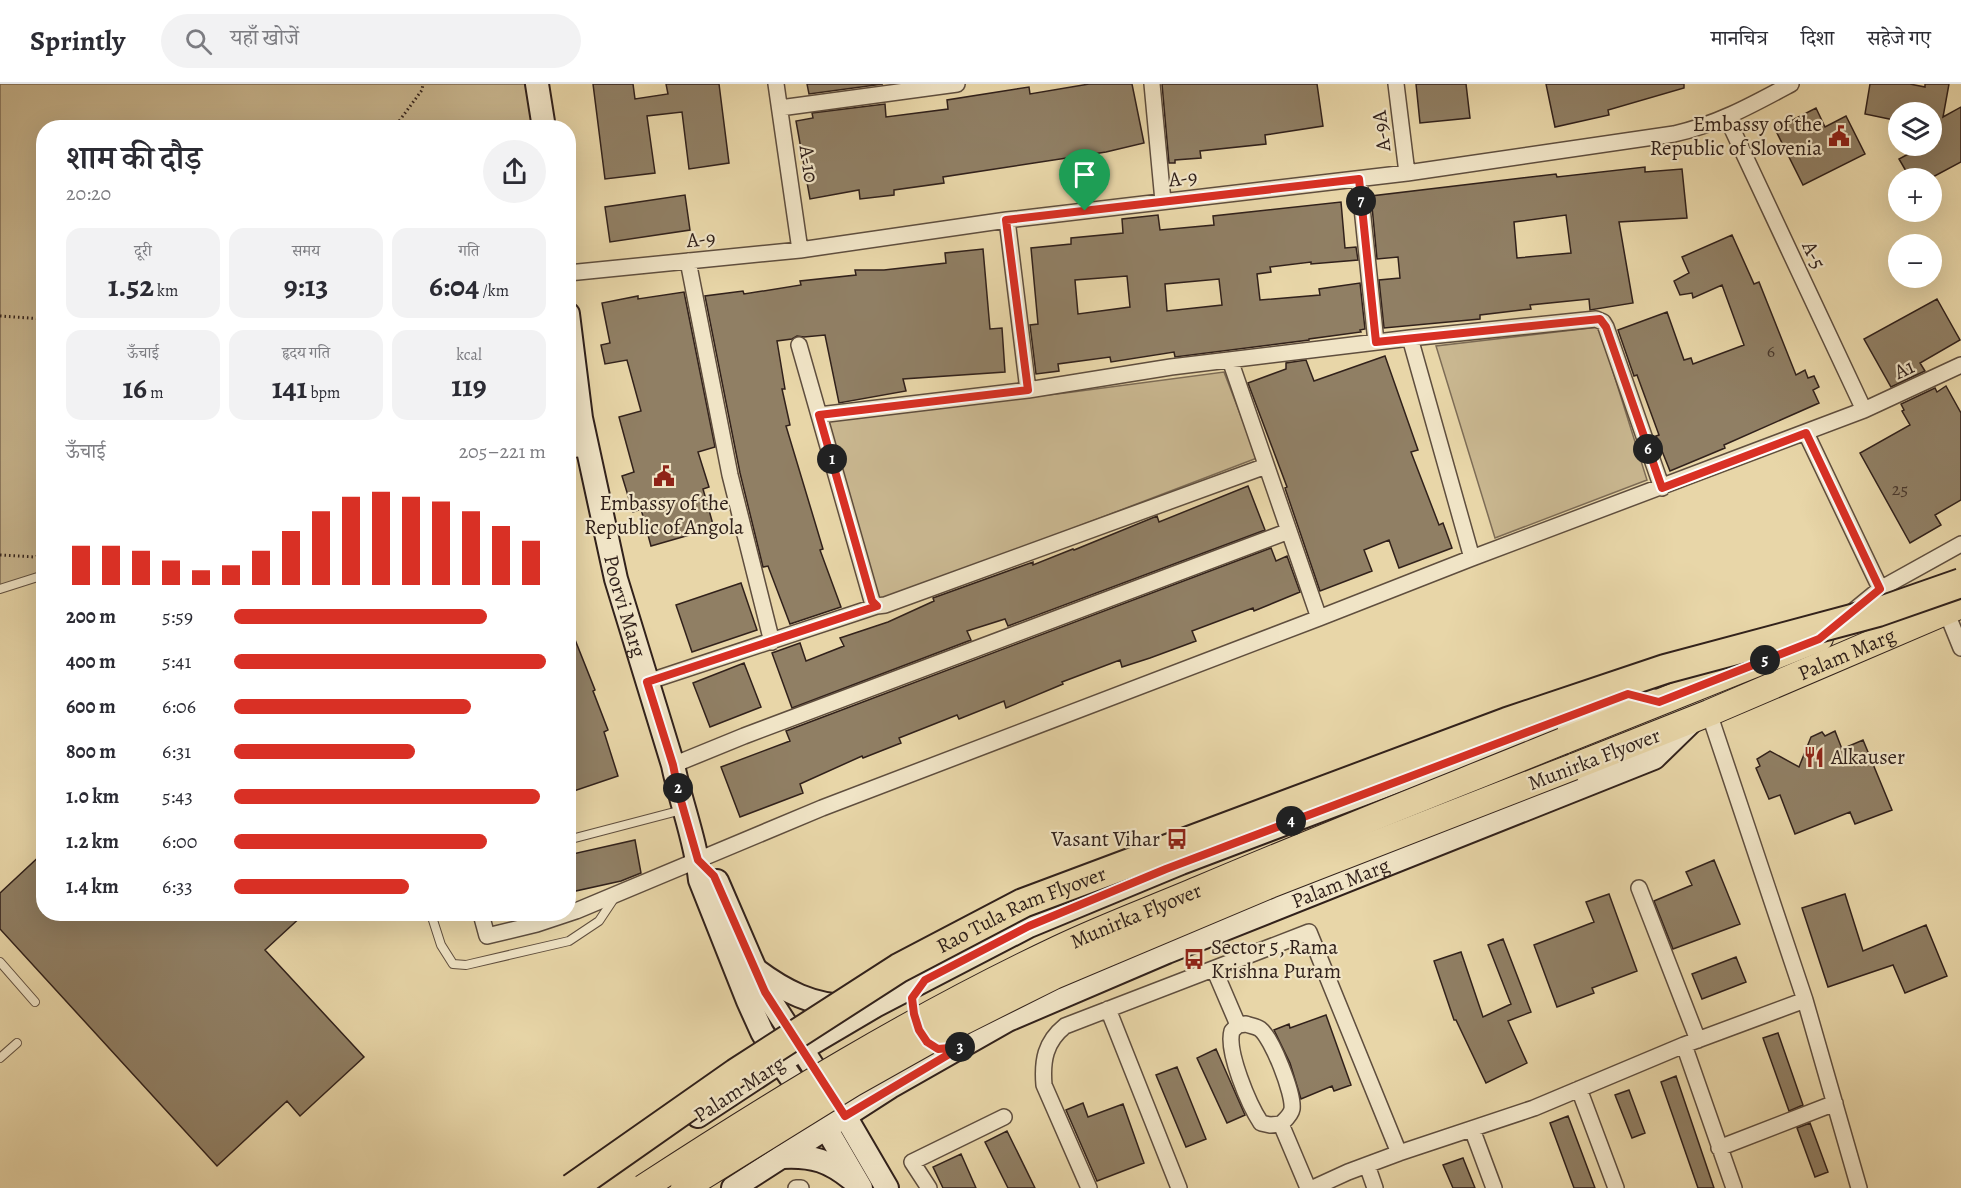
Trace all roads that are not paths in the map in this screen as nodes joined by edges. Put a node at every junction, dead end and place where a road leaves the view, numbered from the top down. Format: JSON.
{"nodes":[{"id":1,"x":537,"y":84,"type":"edge"},
{"id":2,"x":776,"y":84,"type":"edge"},
{"id":3,"x":957,"y":84,"type":"edge"},
{"id":4,"x":1152,"y":84,"type":"edge"},
{"id":5,"x":1396,"y":84,"type":"edge"},
{"id":6,"x":1791,"y":84,"type":"edge"},
{"id":7,"x":780,"y":108,"type":"junction"},
{"id":8,"x":1727,"y":118,"type":"junction"},
{"id":9,"x":543,"y":120,"type":"edge"},
{"id":10,"x":1407,"y":173,"type":"junction"},
{"id":11,"x":1359,"y":179,"type":"junction"},
{"id":12,"x":1163,"y":201,"type":"junction"},
{"id":13,"x":1006,"y":220,"type":"junction"},
{"id":14,"x":800,"y":250,"type":"junction"},
{"id":15,"x":688,"y":261,"type":"junction"},
{"id":16,"x":576,"y":272,"type":"edge"},
{"id":17,"x":1410,"y":338,"type":"junction"},
{"id":18,"x":1376,"y":342,"type":"junction"},
{"id":19,"x":799,"y":345,"type":"dead end"},
{"id":20,"x":1230,"y":360,"type":"junction"},
{"id":21,"x":1961,"y":365,"type":"edge"},
{"id":22,"x":576,"y":378,"type":"edge"},
{"id":23,"x":1028,"y":390,"type":"junction"},
{"id":24,"x":1864,"y":410,"type":"junction"},
{"id":25,"x":819,"y":415,"type":"junction"},
{"id":26,"x":1806,"y":433,"type":"junction"},
{"id":27,"x":578,"y":449,"type":"edge"},
{"id":28,"x":1266,"y":466,"type":"junction"},
{"id":29,"x":1662,"y":488,"type":"junction"},
{"id":30,"x":1289,"y":531,"type":"junction"},
{"id":31,"x":1961,"y":544,"type":"edge"},
{"id":32,"x":1473,"y":558,"type":"junction"},
{"id":33,"x":36,"y":578,"type":"edge"},
{"id":34,"x":1961,"y":581,"type":"edge"},
{"id":35,"x":0,"y":589,"type":"edge"},
{"id":36,"x":1886,"y":600,"type":"junction"},
{"id":37,"x":877,"y":606,"type":"junction"},
{"id":38,"x":1954,"y":608,"type":"edge"},
{"id":39,"x":1319,"y":618,"type":"junction"},
{"id":40,"x":772,"y":642,"type":"junction"},
{"id":41,"x":1961,"y":648,"type":"edge"},
{"id":42,"x":647,"y":682,"type":"junction"},
{"id":43,"x":1659,"y":702,"type":"junction"},
{"id":44,"x":1702,"y":716,"type":"junction"},
{"id":45,"x":673,"y":765,"type":"junction"},
{"id":46,"x":684,"y":810,"type":"junction"},
{"id":47,"x":576,"y":838,"type":"edge"},
{"id":48,"x":698,"y":860,"type":"junction"},
{"id":49,"x":1640,"y":888,"type":"dead end"},
{"id":50,"x":618,"y":894,"type":"junction"},
{"id":51,"x":576,"y":910,"type":"edge"},
{"id":52,"x":433,"y":921,"type":"edge"},
{"id":53,"x":483,"y":921,"type":"edge"},
{"id":54,"x":544,"y":921,"type":"edge"},
{"id":55,"x":0,"y":962,"type":"edge"},
{"id":56,"x":1214,"y":969,"type":"junction"},
{"id":57,"x":755,"y":970,"type":"junction"},
{"id":58,"x":925,"y":980,"type":"junction"},
{"id":59,"x":1805,"y":1000,"type":"junction"},
{"id":60,"x":36,"y":1002,"type":"dead end"},
{"id":61,"x":874,"y":1006,"type":"junction"},
{"id":62,"x":1108,"y":1009,"type":"junction"},
{"id":63,"x":1238,"y":1025,"type":"junction"},
{"id":64,"x":1691,"y":1042,"type":"junction"},
{"id":65,"x":17,"y":1043,"type":"dead end"},
{"id":66,"x":961,"y":1047,"type":"junction"},
{"id":67,"x":801,"y":1049,"type":"junction"},
{"id":68,"x":0,"y":1058,"type":"edge"},
{"id":69,"x":780,"y":1062,"type":"junction"},
{"id":70,"x":1579,"y":1089,"type":"junction"},
{"id":71,"x":879,"y":1095,"type":"junction"},
{"id":72,"x":1835,"y":1103,"type":"junction"},
{"id":73,"x":1004,"y":1117,"type":"dead end"},
{"id":74,"x":836,"y":1122,"type":"junction"},
{"id":75,"x":1281,"y":1124,"type":"junction"},
{"id":76,"x":1472,"y":1129,"type":"junction"},
{"id":77,"x":864,"y":1148,"type":"junction"},
{"id":78,"x":1719,"y":1148,"type":"junction"},
{"id":79,"x":1399,"y":1153,"type":"junction"},
{"id":80,"x":781,"y":1157,"type":"junction"},
{"id":81,"x":1367,"y":1165,"type":"junction"},
{"id":82,"x":860,"y":1187,"type":"edge"},
{"id":83,"x":572,"y":1188,"type":"edge"},
{"id":84,"x":585,"y":1188,"type":"edge"},
{"id":85,"x":643,"y":1188,"type":"edge"},
{"id":86,"x":684,"y":1188,"type":"edge"},
{"id":87,"x":733,"y":1188,"type":"edge"},
{"id":88,"x":796,"y":1188,"type":"edge"},
{"id":89,"x":801,"y":1188,"type":"edge"},
{"id":90,"x":887,"y":1188,"type":"edge"},
{"id":91,"x":929,"y":1188,"type":"edge"},
{"id":92,"x":1089,"y":1188,"type":"edge"},
{"id":93,"x":1179,"y":1188,"type":"edge"},
{"id":94,"x":1311,"y":1188,"type":"edge"},
{"id":95,"x":1375,"y":1188,"type":"edge"},
{"id":96,"x":1494,"y":1188,"type":"edge"},
{"id":97,"x":1616,"y":1188,"type":"edge"},
{"id":98,"x":1734,"y":1188,"type":"edge"},
{"id":99,"x":1859,"y":1188,"type":"edge"}],
"edges":[{"from":1,"to":9,"type":"main road"},
{"from":2,"to":7,"type":"street","name":"A-10"},
{"from":3,"to":7,"type":"street"},
{"from":4,"to":12,"type":"street"},
{"from":5,"to":10,"type":"street","name":"A-9A"},
{"from":6,"to":8,"type":"street","name":"A-9"},
{"from":7,"to":14,"type":"street","name":"A-10"},
{"from":8,"to":10,"type":"street","name":"A-9"},
{"from":8,"to":24,"type":"street","name":"A-5"},
{"from":10,"to":11,"type":"street","name":"A-9"},
{"from":11,"to":12,"type":"street","name":"A-9"},
{"from":11,"to":18,"type":"street"},
{"from":12,"to":13,"type":"street","name":"A-9"},
{"from":13,"to":14,"type":"street","name":"A-9"},
{"from":13,"to":23,"type":"street"},
{"from":14,"to":15,"type":"street","name":"A-9"},
{"from":15,"to":16,"type":"street","name":"A-9"},
{"from":15,"to":40,"type":"street"},
{"from":17,"to":18,"type":"street"},
{"from":17,"to":29,"type":"street"},
{"from":17,"to":32,"type":"street"},
{"from":18,"to":20,"type":"street"},
{"from":19,"to":25,"type":"street"},
{"from":20,"to":23,"type":"street"},
{"from":20,"to":28,"type":"street"},
{"from":21,"to":24,"type":"street","name":"A1"},
{"from":22,"to":27,"type":"main road","name":"Poorvi Marg"},
{"from":23,"to":25,"type":"street"},
{"from":24,"to":26,"type":"street","name":"A1"},
{"from":25,"to":37,"type":"street"},
{"from":26,"to":29,"type":"street","name":"A1"},
{"from":26,"to":36,"type":"street"},
{"from":27,"to":42,"type":"main road","name":"Poorvi Marg"},
{"from":28,"to":30,"type":"street"},
{"from":28,"to":37,"type":"street"},
{"from":29,"to":32,"type":"street","name":"A1"},
{"from":30,"to":39,"type":"street"},
{"from":30,"to":45,"type":"street"},
{"from":31,"to":36,"type":"street"},
{"from":32,"to":39,"type":"street","name":"A1"},
{"from":33,"to":35,"type":"lane"},
{"from":34,"to":36,"type":"main road","name":"Palam Marg"},
{"from":34,"to":83,"type":"highway","name":"Rao Tula Ram Flyover","bridge":true},
{"from":36,"to":43,"type":"main road","name":"Palam Marg"},
{"from":37,"to":40,"type":"street"},
{"from":38,"to":41,"type":"street"},
{"from":38,"to":44,"type":"main road","name":"Palam Marg"},
{"from":39,"to":48,"type":"street","name":"A1"},
{"from":40,"to":42,"type":"street"},
{"from":42,"to":45,"type":"main road","name":"Poorvi Marg"},
{"from":43,"to":58,"type":"main road","name":"Palam Marg"},
{"from":43,"to":85,"type":"main road","name":"Munirka Flyover","bridge":true},
{"from":44,"to":59,"type":"street"},
{"from":44,"to":66,"type":"main road","name":"Palam Marg"},
{"from":44,"to":86,"type":"main road","name":"Munirka Flyover","bridge":true},
{"from":45,"to":46,"type":"main road","name":"Poorvi Marg"},
{"from":46,"to":47,"type":"lane"},
{"from":46,"to":48,"type":"main road","name":"Poorvi Marg"},
{"from":48,"to":50,"type":"street","name":"A1"},
{"from":48,"to":57,"type":"main road","name":"Poorvi Marg"},
{"from":48,"to":69,"type":"main road","name":"Poorvi Marg"},
{"from":49,"to":64,"type":"street"},
{"from":50,"to":51,"type":"street","name":"A1"},
{"from":50,"to":52,"type":"lane"},
{"from":53,"to":54,"type":"street","name":"A1"},
{"from":55,"to":60,"type":"lane"},
{"from":56,"to":62,"type":"street"},
{"from":56,"to":63,"type":"street"},
{"from":56,"to":79,"type":"street"},
{"from":57,"to":61,"type":"main road"},
{"from":57,"to":67,"type":"main road","name":"Poorvi Marg"},
{"from":58,"to":61,"type":"main road","name":"Palam Marg"},
{"from":58,"to":66,"type":"main road"},
{"from":59,"to":64,"type":"street"},
{"from":59,"to":72,"type":"street"},
{"from":61,"to":67,"type":"main road","name":"Palam Marg"},
{"from":62,"to":92,"type":"street"},
{"from":62,"to":93,"type":"street"},
{"from":63,"to":75,"type":"street"},
{"from":63,"to":75,"type":"street"},
{"from":64,"to":70,"type":"street"},
{"from":64,"to":78,"type":"street"},
{"from":65,"to":68,"type":"lane"},
{"from":66,"to":71,"type":"main road","name":"Palam Marg"},
{"from":67,"to":69,"type":"main road","name":"Palam Marg"},
{"from":67,"to":74,"type":"main road","name":"Poorvi Marg"},
{"from":69,"to":74,"type":"main road","name":"Poorvi Marg"},
{"from":69,"to":84,"type":"main road","name":"Palam Marg"},
{"from":70,"to":76,"type":"street"},
{"from":70,"to":97,"type":"street"},
{"from":71,"to":74,"type":"main road","name":"Palam Marg"},
{"from":71,"to":77,"type":"main road"},
{"from":72,"to":78,"type":"street"},
{"from":72,"to":99,"type":"street"},
{"from":73,"to":91,"type":"street"},
{"from":74,"to":77,"type":"main road"},
{"from":74,"to":80,"type":"main road","name":"Palam Marg"},
{"from":74,"to":82,"type":"main road"},
{"from":75,"to":94,"type":"street"},
{"from":76,"to":79,"type":"street"},
{"from":76,"to":96,"type":"street"},
{"from":77,"to":90,"type":"main road"},
{"from":78,"to":98,"type":"street"},
{"from":79,"to":81,"type":"street"},
{"from":80,"to":82,"type":"main road"},
{"from":80,"to":87,"type":"main road","name":"Palam Marg"},
{"from":81,"to":94,"type":"street"},
{"from":81,"to":95,"type":"street"},
{"from":88,"to":89,"type":"street"}]}
